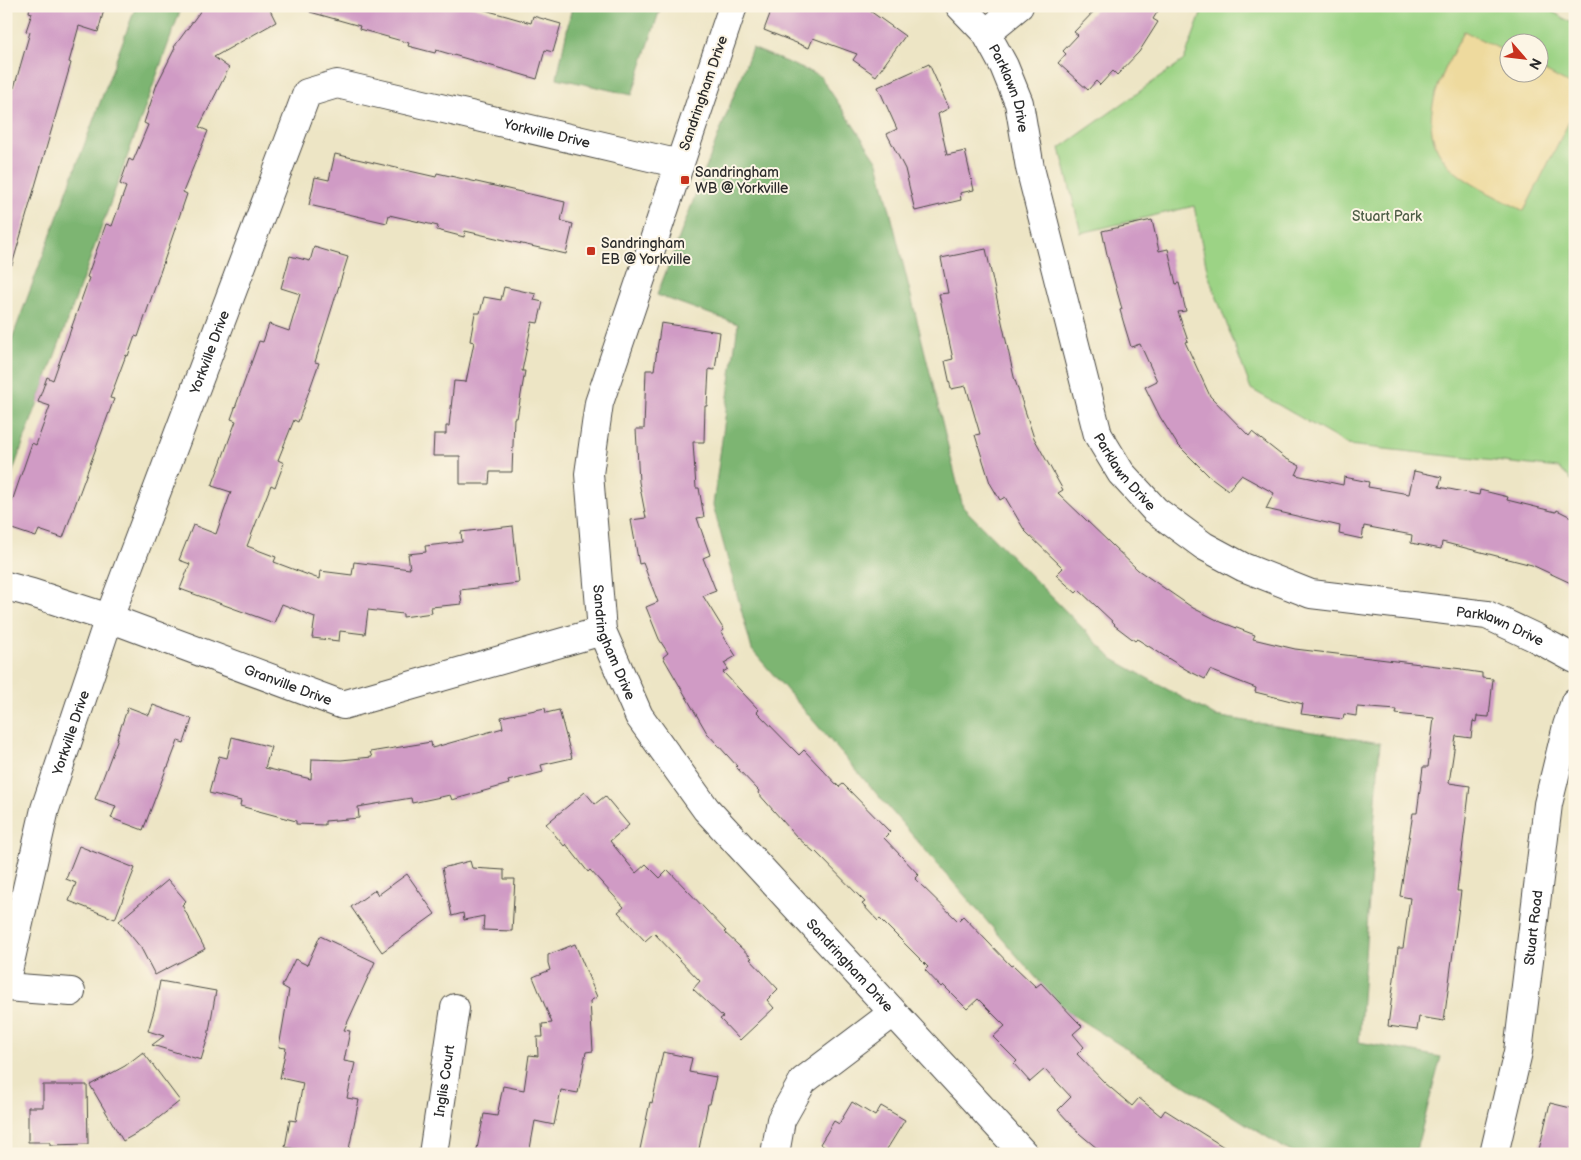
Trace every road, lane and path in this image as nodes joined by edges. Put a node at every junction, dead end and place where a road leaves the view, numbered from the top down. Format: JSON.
{"nodes":[{"id":1,"x":733,"y":6,"type":"edge"},
{"id":2,"x":960,"y":6,"type":"edge"},
{"id":3,"x":1019,"y":6,"type":"edge"},
{"id":4,"x":986,"y":33,"type":"junction"},
{"id":5,"x":680,"y":164,"type":"junction"},
{"id":6,"x":6,"y":586,"type":"edge"},
{"id":7,"x":109,"y":618,"type":"junction"},
{"id":8,"x":602,"y":631,"type":"junction"},
{"id":9,"x":1575,"y":659,"type":"edge"},
{"id":10,"x":1575,"y":702,"type":"edge"},
{"id":11,"x":6,"y":980,"type":"edge"},
{"id":12,"x":6,"y":987,"type":"edge"},
{"id":13,"x":71,"y":992,"type":"dead end"},
{"id":14,"x":455,"y":1008,"type":"dead end"},
{"id":15,"x":893,"y":1012,"type":"junction"},
{"id":16,"x":433,"y":1154,"type":"edge"},
{"id":17,"x":775,"y":1154,"type":"edge"},
{"id":18,"x":1024,"y":1154,"type":"edge"},
{"id":19,"x":1494,"y":1154,"type":"edge"}],
"edges":[{"from":1,"to":5,"type":"street","name":"Sandringham Drive"},
{"from":2,"to":4,"type":"street","name":"Parklawn Drive"},
{"from":3,"to":4,"type":"street"},
{"from":4,"to":9,"type":"street","name":"Parklawn Drive"},
{"from":5,"to":7,"type":"street","name":"Yorkville Drive"},
{"from":5,"to":8,"type":"street","name":"Sandringham Drive"},
{"from":6,"to":7,"type":"street","name":"Granville Drive"},
{"from":7,"to":8,"type":"street","name":"Granville Drive"},
{"from":7,"to":11,"type":"street","name":"Yorkville Drive"},
{"from":8,"to":15,"type":"street","name":"Sandringham Drive"},
{"from":10,"to":19,"type":"street","name":"Stuart Road"},
{"from":12,"to":13,"type":"street"},
{"from":14,"to":16,"type":"street","name":"Inglis Court"},
{"from":15,"to":17,"type":"street"},
{"from":15,"to":18,"type":"street","name":"Sandringham Drive"}]}
